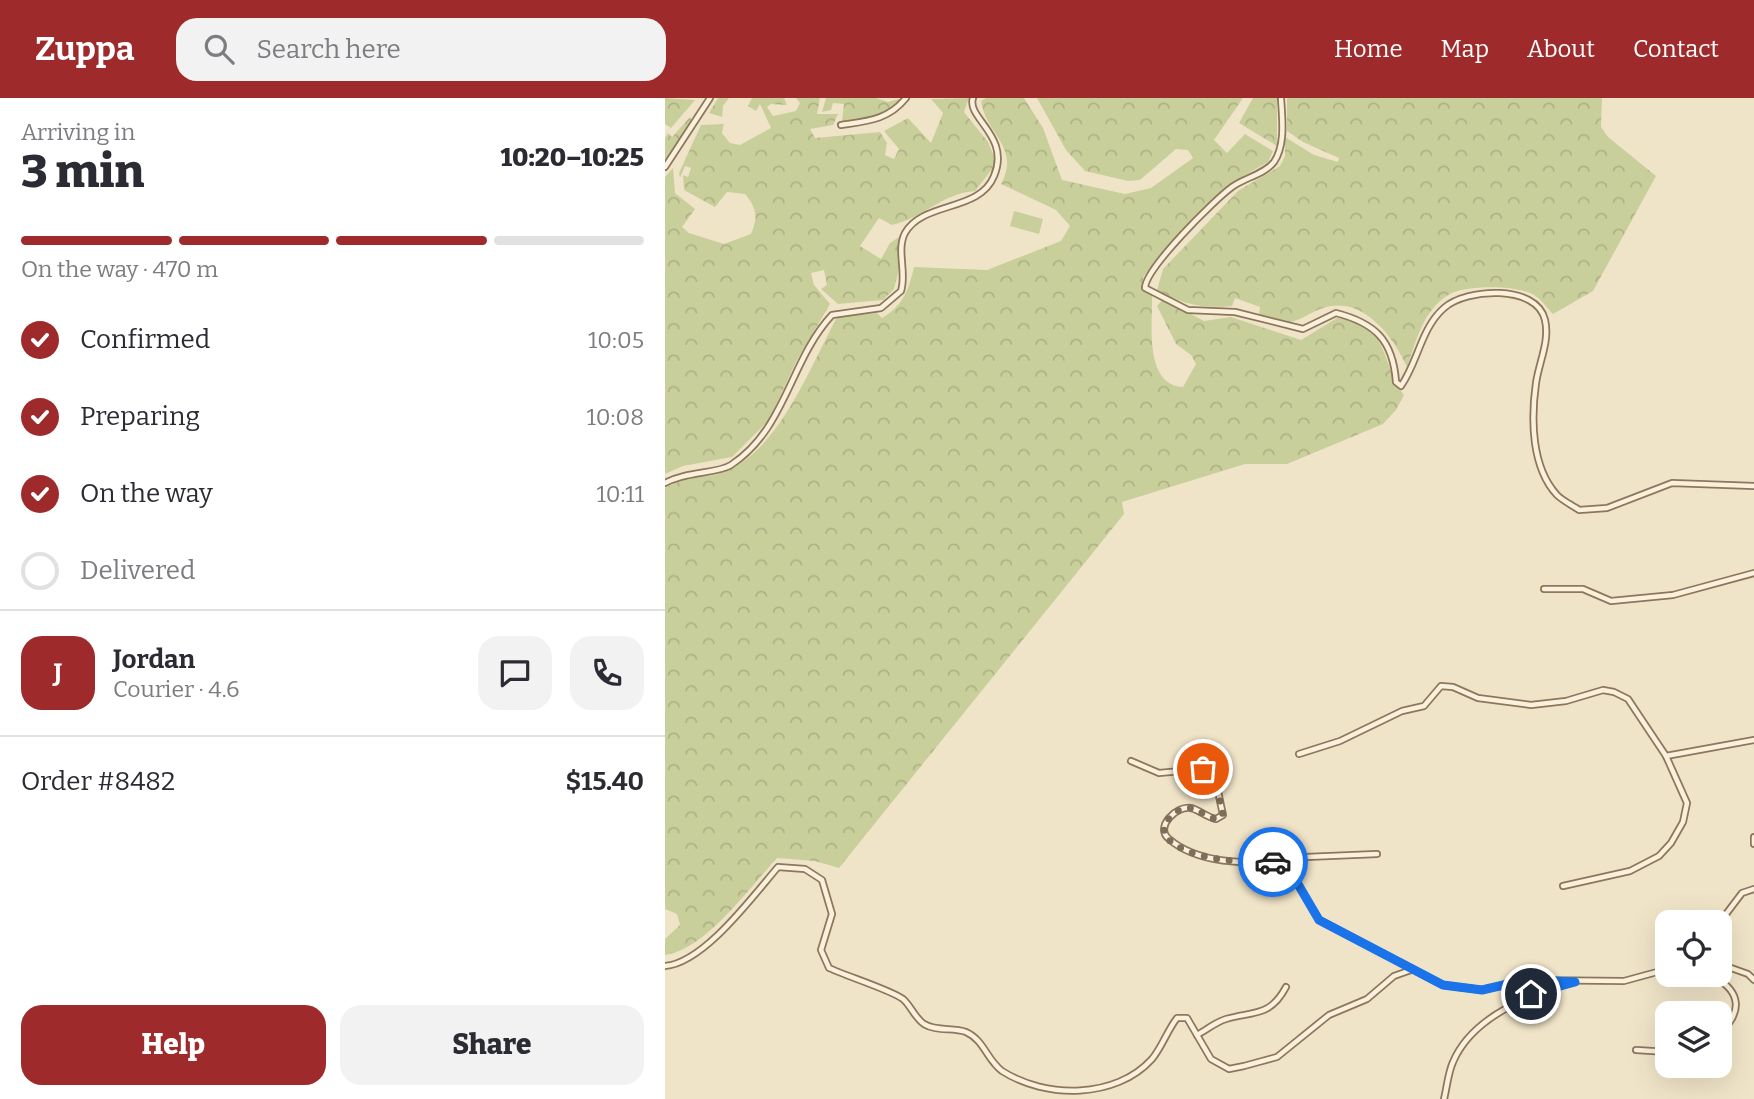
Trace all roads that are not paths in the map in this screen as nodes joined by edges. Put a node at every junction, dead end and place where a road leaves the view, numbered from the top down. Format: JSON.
{"nodes":[{"id":1,"x":710,"y":98,"type":"edge"},
{"id":2,"x":906,"y":98,"type":"edge"},
{"id":3,"x":973,"y":98,"type":"edge"},
{"id":4,"x":1282,"y":98,"type":"edge"},
{"id":5,"x":841,"y":125,"type":"dead end"},
{"id":6,"x":665,"y":167,"type":"edge"},
{"id":7,"x":665,"y":483,"type":"edge"},
{"id":8,"x":1754,"y":486,"type":"edge"},
{"id":9,"x":1754,"y":573,"type":"edge"},
{"id":10,"x":1544,"y":589,"type":"dead end"},
{"id":11,"x":1754,"y":740,"type":"edge"},
{"id":12,"x":1299,"y":754,"type":"dead end"},
{"id":13,"x":1666,"y":756,"type":"junction"},
{"id":14,"x":1131,"y":761,"type":"dead end"},
{"id":15,"x":1754,"y":837,"type":"edge"},
{"id":16,"x":1754,"y":844,"type":"edge"},
{"id":17,"x":1377,"y":854,"type":"dead end"},
{"id":18,"x":1285,"y":862,"type":"junction"},
{"id":19,"x":1563,"y":886,"type":"dead end"},
{"id":20,"x":1754,"y":889,"type":"edge"},
{"id":21,"x":1729,"y":910,"type":"edge"},
{"id":22,"x":665,"y":966,"type":"edge"},
{"id":23,"x":1732,"y":968,"type":"edge"},
{"id":24,"x":1411,"y":970,"type":"junction"},
{"id":25,"x":1655,"y":973,"type":"edge"},
{"id":26,"x":1754,"y":980,"type":"edge"},
{"id":27,"x":1575,"y":982,"type":"junction"},
{"id":28,"x":1286,"y":987,"type":"dead end"},
{"id":29,"x":1730,"y":987,"type":"edge"},
{"id":30,"x":1732,"y":1017,"type":"edge"},
{"id":31,"x":1197,"y":1035,"type":"junction"},
{"id":32,"x":1636,"y":1050,"type":"dead end"},
{"id":33,"x":1655,"y":1051,"type":"edge"},
{"id":34,"x":1444,"y":1099,"type":"edge"}],
"edges":[{"from":1,"to":6,"type":"street"},
{"from":2,"to":5,"type":"street"},
{"from":3,"to":7,"type":"street"},
{"from":4,"to":8,"type":"street"},
{"from":9,"to":10,"type":"street"},
{"from":11,"to":13,"type":"street"},
{"from":12,"to":13,"type":"street"},
{"from":13,"to":19,"type":"street"},
{"from":14,"to":18,"type":"street"},
{"from":15,"to":16,"type":"street"},
{"from":17,"to":18,"type":"street"},
{"from":18,"to":24,"type":"street"},
{"from":20,"to":21,"type":"street"},
{"from":22,"to":31,"type":"street"},
{"from":23,"to":26,"type":"street"},
{"from":24,"to":27,"type":"street"},
{"from":24,"to":31,"type":"street"},
{"from":25,"to":27,"type":"street"},
{"from":27,"to":34,"type":"street"},
{"from":28,"to":31,"type":"street"},
{"from":29,"to":30,"type":"street"},
{"from":32,"to":33,"type":"street"}]}
